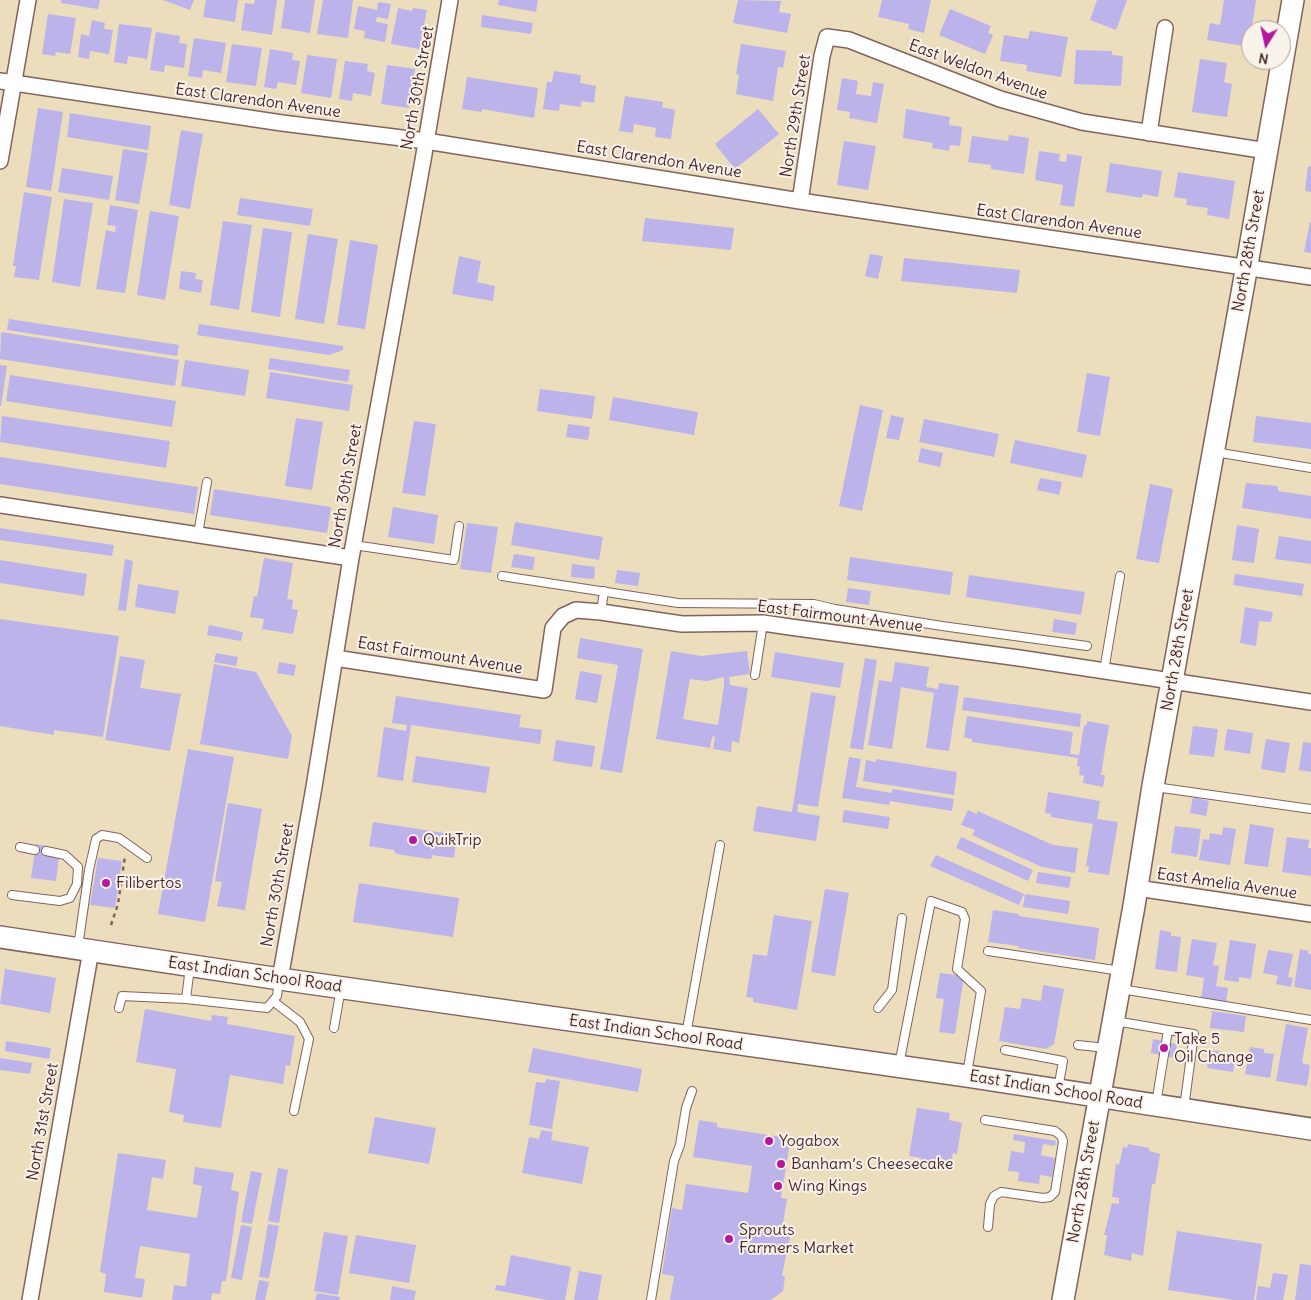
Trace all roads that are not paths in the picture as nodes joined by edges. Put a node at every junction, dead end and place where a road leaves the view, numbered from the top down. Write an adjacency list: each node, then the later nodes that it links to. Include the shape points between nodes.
1 (28, 0): 6 (street)
2 (450, 0): 8 (street, North 30th Street)
3 (1293, 0): 9 (main road, North 28th Street)
4 (1165, 28): 7 (street)
5 (827, 37): 7 (street, East Weldon Avenue, via 849,40 1025,108); 11 (street, North 29th Street)
6 (7, 82): 8 (street, East Clarendon Avenue); 10 (street)
7 (1148, 133): 9 (street, East Weldon Avenue)
8 (426, 141): 11 (street, East Clarendon Avenue); 20 (street, North 30th Street)
9 (1267, 151): 12 (main road, North 28th Street)
10 (0, 161)
11 (800, 201): 12 (street, East Clarendon Avenue)
12 (1247, 267): 13 (street, East Clarendon Avenue); 14 (main road, North 28th Street)
13 (1311, 277)
14 (1214, 452): 15 (lane); 30 (main road, North 28th Street)
15 (1311, 468)
16 (206, 482): 19 (lane)
17 (0, 504): 19 (street)
18 (459, 526): 20 (lane, via 454,560)
19 (198, 534): 20 (street)
20 (352, 551): 27 (street, North 30th Street)
21 (502, 576): 23 (lane)
22 (1120, 576): 28 (lane)
23 (604, 592): 24 (lane); 26 (lane, via 678,603 814,604)
24 (601, 612): 25 (street, East Fairmount Avenue, via 682,624); 27 (street, East Fairmount Avenue, via 576,610 563,616 553,628 544,690)
25 (763, 623): 28 (street, East Fairmount Avenue); 29 (lane)
26 (1087, 646)
27 (335, 658): 47 (street, North 30th Street)
28 (1104, 672): 30 (street, East Fairmount Avenue)
29 (755, 675)
30 (1172, 682): 31 (street, East Fairmount Avenue); 32 (main road, North 28th Street)
31 (1311, 702)
32 (1153, 786): 33 (lane); 39 (main road, North 28th Street)
33 (1311, 809)
34 (720, 845): 58 (lane)
35 (20, 847): 36 (lane)
36 (35, 850)
37 (46, 851): 40 (lane, via 65,855 78,867 77,884 70,898 52,901)
38 (147, 858): 44 (lane, via 118,838 102,835 96,839 89,870)
39 (1137, 888): 41 (street, East Amelia Avenue); 48 (main road, North 28th Street)
40 (12, 895)
41 (1311, 914)
42 (902, 918): 53 (lane, via 892,990)
43 (0, 937): 44 (main road, East Indian School Road)
44 (85, 949): 46 (main road, East Indian School Road); 73 (street, North 31st Street)
45 (988, 951): 48 (lane)
46 (190, 965): 47 (main road, East Indian School Road); 50 (lane)
47 (280, 979): 49 (main road, East Indian School Road); 51 (lane)
48 (1121, 980): 54 (main road, North 28th Street); 55 (lane)
49 (341, 988): 56 (lane); 58 (main road, East Indian School Road)
50 (186, 999): 51 (lane, via 268,1008); 52 (lane, via 122,996)
51 (274, 1001): 69 (lane, via 300,1022 309,1039)
52 (119, 1008)
53 (878, 1008)
54 (1113, 1020): 57 (lane); 60 (main road, North 28th Street)
55 (1311, 1020)
56 (334, 1028)
57 (1168, 1030): 67 (lane); 68 (lane, via 1194,1034)
58 (686, 1037): 62 (main road, East Indian School Road)
59 (1078, 1045): 60 (lane)
60 (1108, 1049): 66 (main road, North 28th Street)
61 (1005, 1050): 65 (lane, via 1063,1061)
62 (899, 1067): 63 (main road, East Indian School Road); 63 (lane, via 931,900 962,912 966,919 957,969 981,991)
63 (967, 1076): 65 (main road, East Indian School Road)
64 (692, 1091): 74 (lane, via 674,1161)
65 (1058, 1091): 66 (main road, East Indian School Road)
66 (1099, 1097): 67 (main road, East Indian School Road); 75 (main road, North 28th Street)
67 (1156, 1106): 68 (main road, East Indian School Road)
68 (1183, 1110): 71 (main road, East Indian School Road)
69 (294, 1111)
70 (985, 1120): 72 (lane, via 1055,1131 1063,1141 1055,1192 1043,1198 1001,1192 990,1204)
71 (1311, 1129)
72 (988, 1227)
73 (30, 1300)
74 (651, 1300)
75 (1063, 1300)

